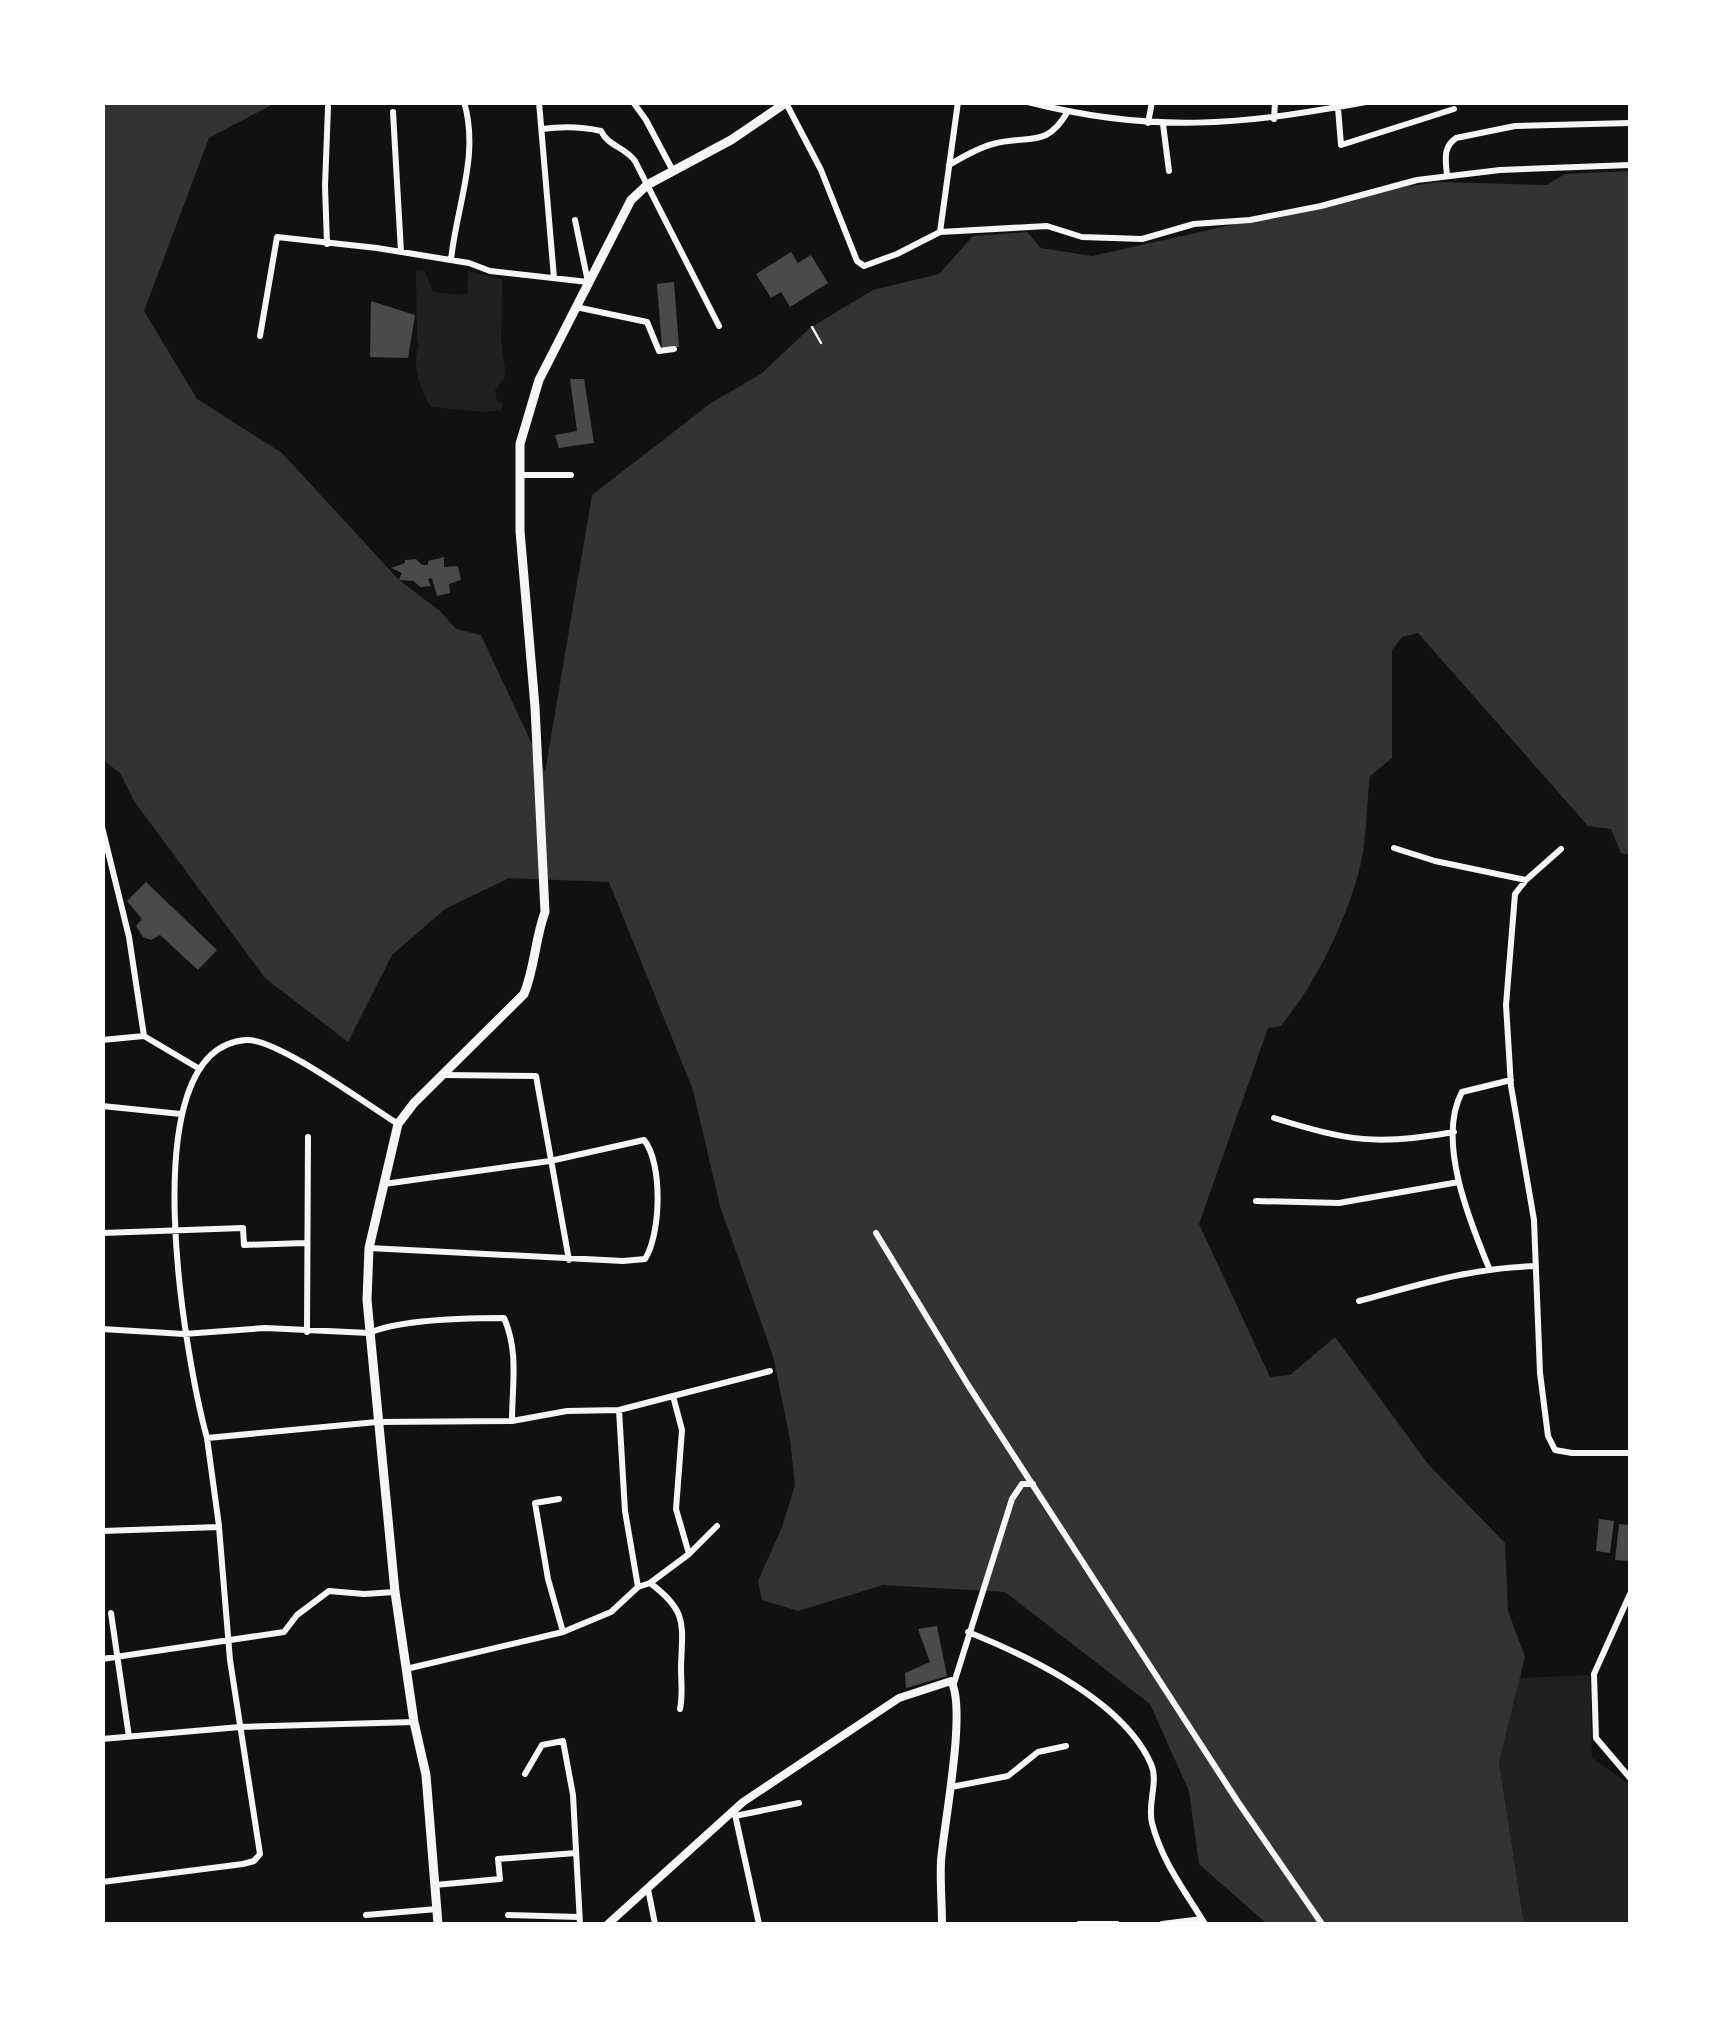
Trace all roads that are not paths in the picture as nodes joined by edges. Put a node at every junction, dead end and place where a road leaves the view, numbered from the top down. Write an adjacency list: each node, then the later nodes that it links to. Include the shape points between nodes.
1 (464, 102): 30 (street, via 471,132 468,178)
2 (540, 102): 19 (street)
3 (634, 102): 23 (street)
4 (958, 102): 20 (street)
5 (1028, 102): 13 (street)
6 (1152, 102): 16 (street)
7 (1274, 102): 15 (street)
8 (1366, 102): 11 (street)
9 (786, 103): 23 (main road); 27 (street, via 857,261 870,266)
10 (328, 108): 28 (street)
11 (1338, 108): 12 (street, via 1341,145); 15 (street)
12 (1454, 109)
13 (1068, 111): 16 (street); 20 (street, via 1048,136 994,143)
14 (393, 112): 29 (street)
15 (1274, 120): 18 (street)
16 (1148, 123): 18 (street)
17 (1630, 123): 24 (street, via 1515,126 1456,138 1446,151)
18 (1163, 124): 22 (street)
19 (542, 129): 25 (street, via 565,124 601,130 630,154); 31 (street)
20 (949, 165): 27 (street)
21 (1630, 165): 24 (street)
22 (1168, 171)
23 (672, 172): 25 (main road)
24 (1448, 176): 27 (street, via 1142,239 1082,237 1046,226)
25 (646, 185): 32 (main road, via 631,200); 34 (street)
26 (575, 220): 32 (street)
27 (940, 232)
28 (327, 244): 29 (street); 35 (street, via 277,237)
29 (402, 252): 30 (street)
30 (452, 260): 31 (street)
31 (554, 278): 32 (street)
32 (588, 282): 33 (main road)
33 (575, 307): 36 (street, via 647,322 659,351); 37 (main road, via 528,408)
34 (720, 326)
35 (260, 336)
36 (674, 349)
37 (520, 475): 38 (street); 46 (main road, via 545,912 524,994)
38 (571, 475)
39 (102, 827): 43 (street)
40 (1394, 848): 42 (street)
41 (1561, 849): 42 (street)
42 (1526, 880): 47 (street, via 1515,894 1507,968)
43 (144, 1036): 44 (street); 45 (street)
44 (102, 1040)
45 (198, 1068): 49 (street); 51 (street, via 214,1050 247,1040 276,1046)
46 (442, 1074): 51 (main road); 54 (street, via 536,1076)
47 (1510, 1080): 52 (street, via 1462,1092); 64 (street)
48 (102, 1106): 49 (street)
49 (181, 1114): 59 (street)
50 (1274, 1118): 52 (street, via 1376,1142)
51 (398, 1124): 56 (main road)
52 (1454, 1132): 55 (street)
53 (308, 1137): 61 (street)
54 (550, 1161): 56 (street); 63 (street); 63 (street, via 644,1140 654,1155 658,1201 645,1259)
55 (1458, 1182): 57 (street, via 1339,1203); 65 (street)
56 (384, 1184): 62 (main road)
57 (1256, 1201)
58 (102, 1232): 59 (street)
59 (177, 1232): 61 (street, via 243,1228 244,1246); 70 (street)
60 (876, 1233): 78 (street)
61 (305, 1243): 68 (street)
62 (369, 1248): 63 (street); 69 (main road)
63 (569, 1260)
64 (1536, 1266): 65 (street); 77 (street, via 1551,1446 1572,1454)
65 (1489, 1268): 66 (street)
66 (1359, 1301)
67 (102, 1329): 70 (street)
68 (307, 1332): 69 (street); 70 (street)
69 (369, 1333): 74 (street, via 504,1318 515,1371); 75 (main road)
70 (184, 1334): 76 (street)
71 (770, 1372): 72 (street)
72 (674, 1396): 73 (street); 83 (street, via 682,1430 676,1509)
73 (619, 1410): 74 (street); 85 (street)
74 (512, 1421): 75 (street)
75 (377, 1422): 76 (street); 86 (main road)
76 (207, 1438): 80 (street)
77 (1630, 1453)
78 (1032, 1484): 90 (street, via 1022,1484 1012,1498); 124 (street)
79 (559, 1498): 89 (street, via 535,1503)
80 (219, 1526): 82 (street); 91 (street)
81 (717, 1526): 83 (street)
82 (102, 1531)
83 (689, 1554): 84 (street)
84 (650, 1583): 85 (street); 96 (street, via 667,1596 684,1631)
85 (638, 1586): 89 (street, via 611,1612)
86 (395, 1592): 91 (street, via 329,1591 284,1632); 94 (main road)
87 (1630, 1594): 103 (street, via 1594,1674 1596,1738)
88 (111, 1612): 92 (street)
89 (564, 1632): 94 (street)
90 (968, 1632): 95 (street); 115 (street, via 1047,1669 1132,1735 1154,1768 1152,1822 1165,1857)
91 (230, 1641): 92 (street); 98 (street)
92 (117, 1656): 93 (street); 99 (street)
93 (102, 1659)
94 (405, 1669): 97 (main road)
95 (954, 1683): 104 (street); 106 (street, via 899,1698)
96 (680, 1709)
97 (414, 1722): 98 (street); 109 (main road, via 426,1775)
98 (240, 1728): 99 (street); 108 (street, via 258,1859)
99 (128, 1737): 100 (street)
100 (102, 1739)
101 (1066, 1746): 104 (street, via 1038,1752 1008,1776)
102 (524, 1774): 107 (street, via 542,1745 563,1742)
103 (1630, 1778)
104 (951, 1787): 120 (street, via 941,1861)
105 (800, 1802): 106 (street)
106 (735, 1813): 110 (street); 119 (street)
107 (576, 1853): 109 (street, via 498,1859 500,1880); 114 (street)
108 (102, 1882)
109 (435, 1885): 111 (main road)
110 (648, 1889): 117 (street); 118 (street)
111 (437, 1908): 112 (street); 116 (main road)
112 (366, 1915)
113 (508, 1915): 114 (street)
114 (580, 1920)
115 (1203, 1922): 123 (street)
116 (438, 1924)
117 (608, 1924)
118 (655, 1924)
119 (758, 1924)
120 (942, 1924)
121 (1079, 1924): 122 (street)
122 (1117, 1924)
123 (1162, 1924)
124 (1322, 1924)

